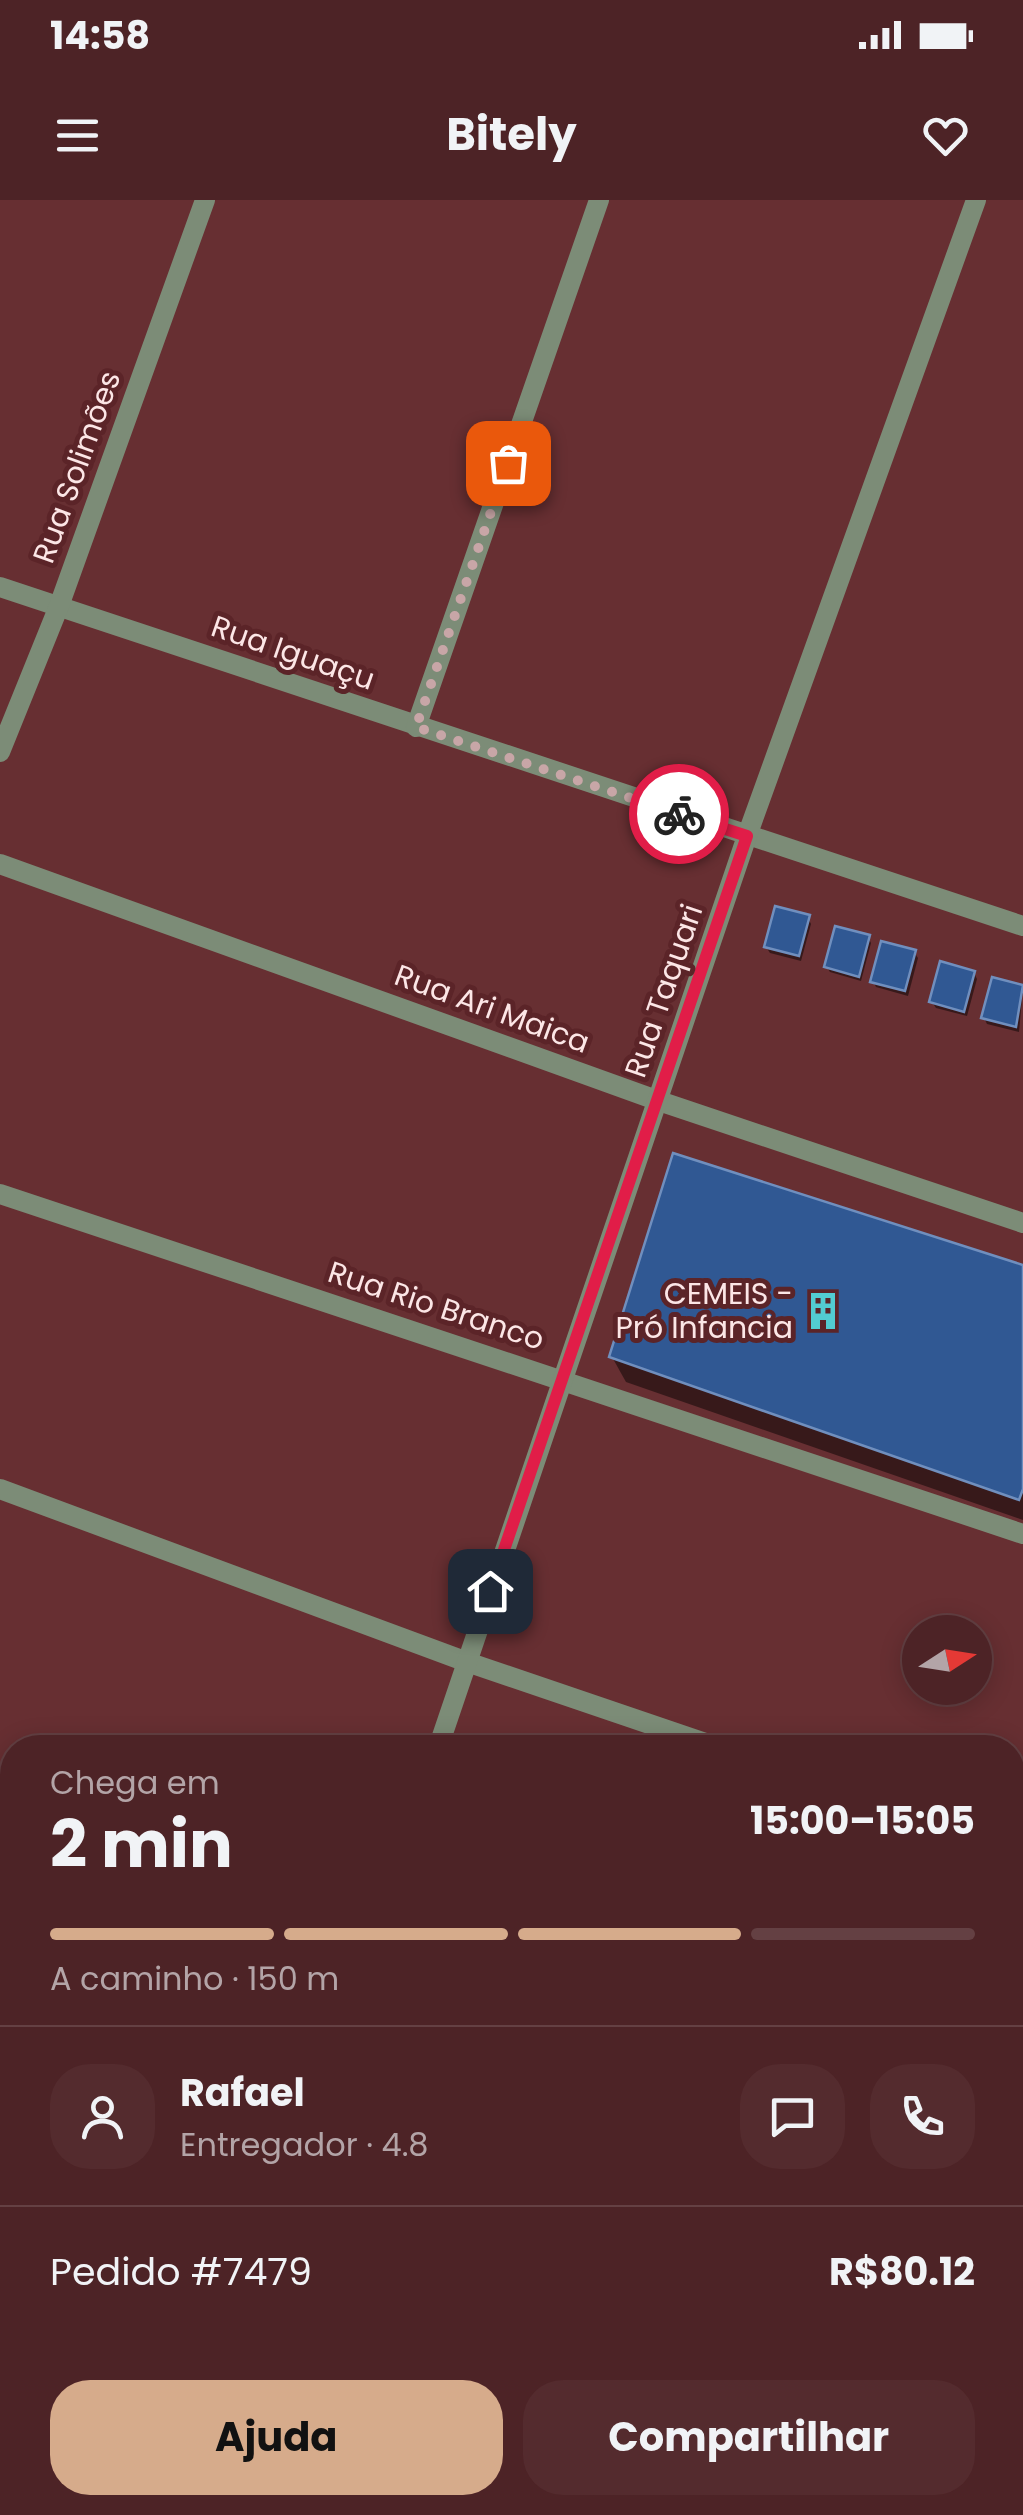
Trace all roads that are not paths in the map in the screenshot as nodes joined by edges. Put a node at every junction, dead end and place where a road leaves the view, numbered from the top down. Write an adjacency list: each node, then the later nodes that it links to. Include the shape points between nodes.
1 (205, 200): 5 (street, Rua Solimões)
2 (599, 200): 6 (street)
3 (976, 200): 8 (street, Rua Taquari)
4 (0, 587): 5 (street, Rua Iguaçu)
5 (59, 606): 6 (street, Rua Iguaçu); 7 (street, Rua Solimões)
6 (416, 727): 8 (street, Rua Iguaçu)
7 (0, 752)
8 (747, 836): 10 (street, Rua Iguaçu); 11 (street, Rua Taquari)
9 (0, 864): 11 (street, Rua Ari Maica)
10 (1023, 926)
11 (658, 1101): 13 (street, Rua Ari Maica); 14 (street, Rua Taquari)
12 (0, 1194): 14 (street, Rua Rio Branco)
13 (1023, 1223)
14 (561, 1378): 16 (street, Rua Rio Branco); 17 (street, Rua Taquari)
15 (0, 1488): 17 (street)
16 (1023, 1534)
17 (467, 1662): 18 (street, Rua Taquari); 19 (street)
18 (442, 1735)
19 (682, 1735)

